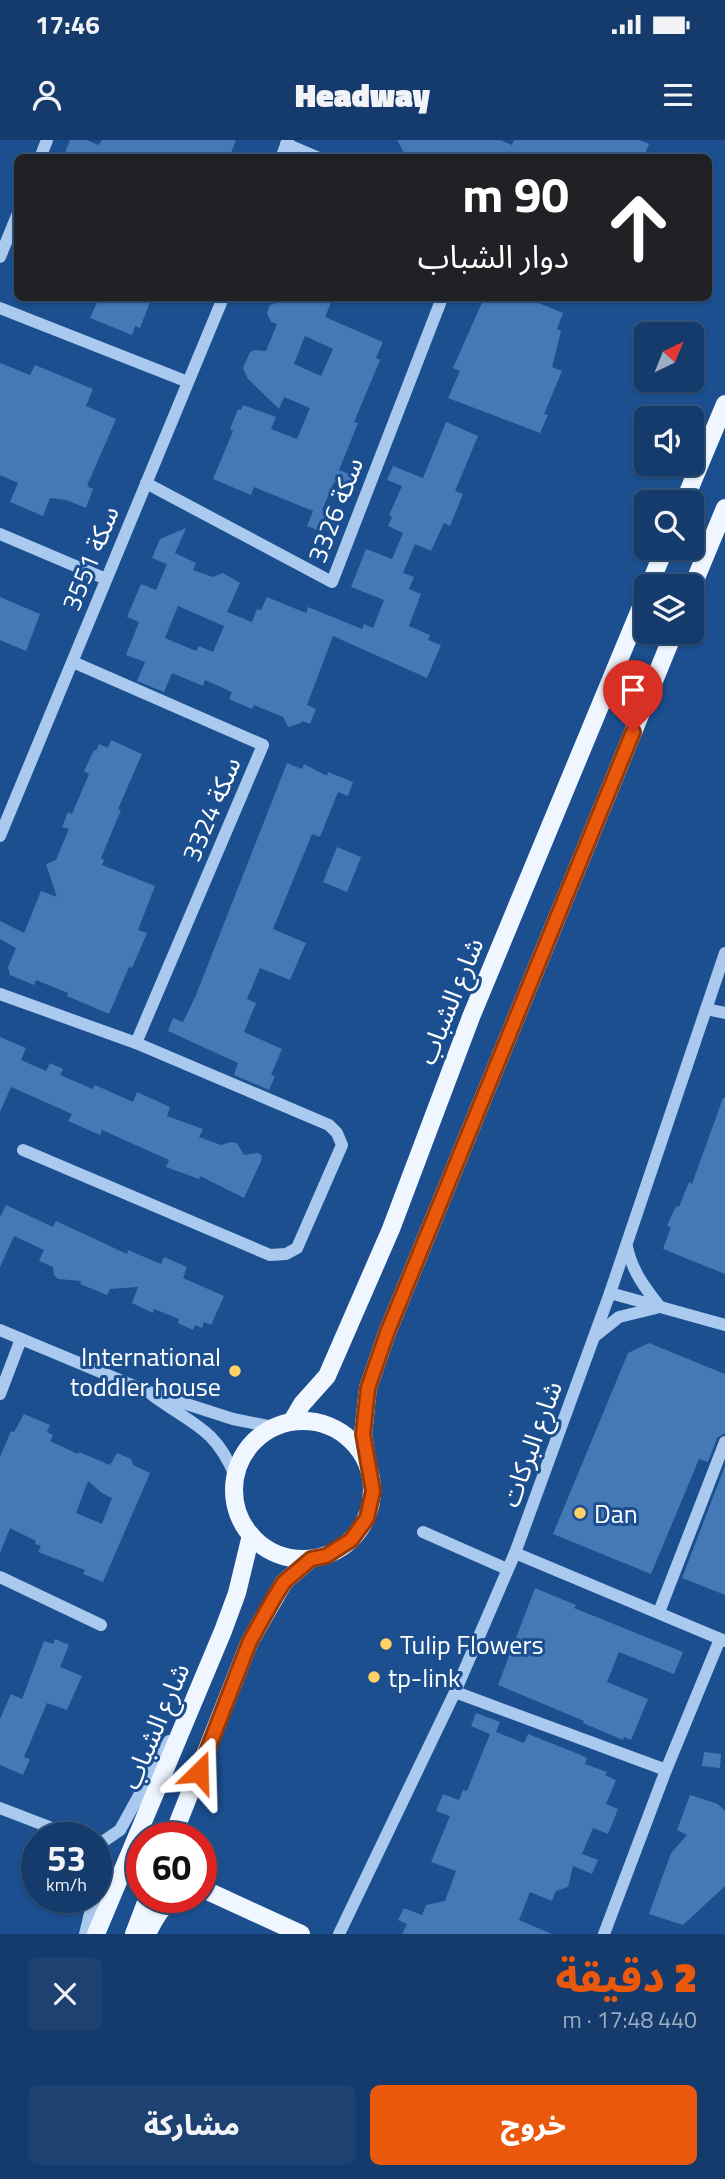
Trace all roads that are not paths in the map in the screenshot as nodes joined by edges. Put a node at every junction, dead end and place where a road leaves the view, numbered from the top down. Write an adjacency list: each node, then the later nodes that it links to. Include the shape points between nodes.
1 (287, 142): 2 (street)
2 (311, 154)
3 (14, 223): 4 (street)
4 (0, 257)
5 (222, 301): 8 (street, سكة 3551)
6 (441, 301): 10 (street, سكة 3326, via 332,582)
7 (0, 308): 8 (street)
8 (188, 382): 10 (street, سكة 3551)
9 (725, 404): 11 (main road)
10 (146, 483): 15 (street, سكة 3551)
11 (689, 490)
12 (725, 508): 14 (main road)
13 (0, 534): 15 (street)
14 (698, 574)
15 (106, 579): 18 (street, سكة 3551)
16 (634, 624): 35 (main road, شارع الشباب, via 471,1017 391,1228 327,1376)
17 (669, 644): 38 (main road, via 387,1333 368,1388 363,1434)
18 (73, 662): 19 (street, سكة 3551); 24 (street, سكة 3324, via 263,745)
19 (0, 835)
20 (725, 953): 22 (street, شارع البركات)
21 (0, 994): 24 (street)
22 (706, 1009): 23 (street); 26 (street, شارع البركات)
23 (725, 1013)
24 (136, 1043): 25 (street, via 329,1125 337,1133 342,1145 297,1248 270,1255)
25 (23, 1150)
26 (626, 1244): 27 (street, شارع البركات); 28 (street, via 640,1282)
27 (610, 1293): 28 (street); 31 (street, شارع البركات)
28 (660, 1307): 29 (street); 31 (street, via 619,1317)
29 (725, 1325)
30 (0, 1330): 32 (street)
31 (595, 1336): 42 (street, شارع البركات)
32 (21, 1339): 33 (street); 34 (street)
33 (146, 1391): 36 (street); 39 (street, via 202,1427 216,1441)
34 (0, 1394)
35 (292, 1421): 36 (main road); 38 (main road, via 330,1425 359,1449)
36 (273, 1427): 39 (main road, via 248,1447)
37 (725, 1442): 46 (street)
38 (368, 1466): 43 (main road, via 373,1491 360,1530 339,1549)
39 (235, 1476): 41 (main road, via 236,1507)
40 (423, 1532): 44 (street)
41 (251, 1535): 43 (main road, via 289,1558); 49 (main road, شارع الشباب, via 237,1593)
42 (515, 1553): 44 (street, شارع البركات); 46 (street)
43 (311, 1559): 51 (main road, via 284,1582 261,1619)
44 (508, 1569): 50 (street, شارع البركات)
45 (0, 1577): 47 (street)
46 (659, 1612): 48 (street)
47 (101, 1625)
48 (723, 1640): 52 (street)
49 (204, 1676): 57 (street, via 120,1830); 65 (main road, شارع الشباب)
50 (455, 1692): 52 (street); 69 (street, شارع البركات)
51 (225, 1707): 55 (main road); 56 (main road)
52 (666, 1770): 70 (street)
53 (0, 1808): 54 (street)
54 (34, 1822)
55 (179, 1822)
56 (191, 1822)
57 (112, 1836)
58 (217, 1895): 60 (main road)
59 (217, 1900): 60 (main road)
60 (237, 1903): 68 (main road)
61 (90, 1913): 64 (street)
62 (142, 1913): 66 (main road)
63 (160, 1913): 67 (main road)
64 (85, 1934)
65 (96, 1934)
66 (134, 1934)
67 (147, 1934)
68 (301, 1934)
69 (339, 1934)
70 (604, 1934)

